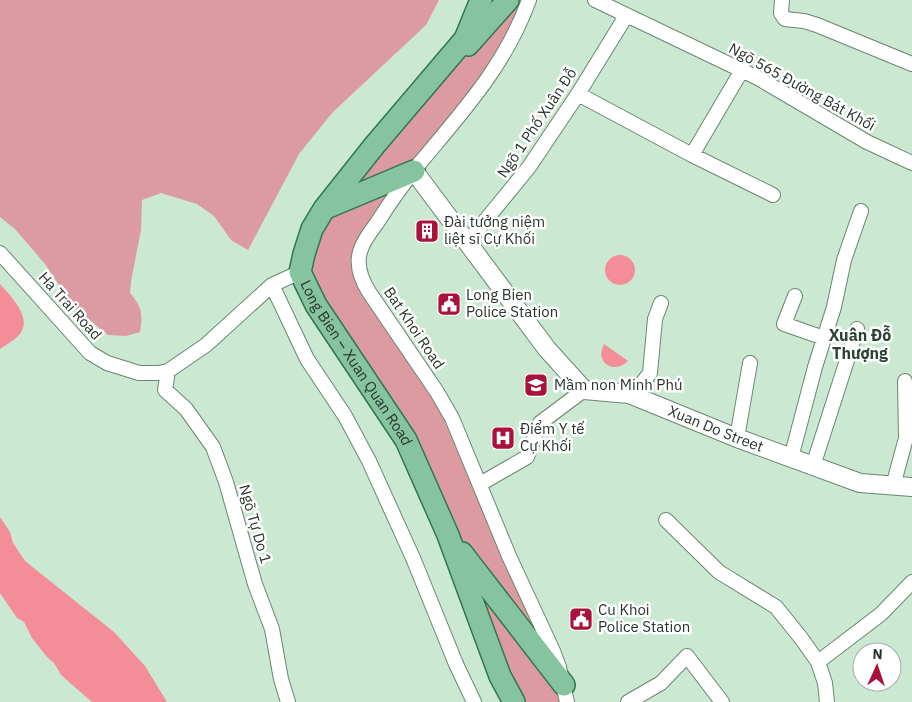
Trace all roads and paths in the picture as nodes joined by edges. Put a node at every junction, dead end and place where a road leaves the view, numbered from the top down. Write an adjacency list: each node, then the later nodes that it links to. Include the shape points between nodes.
1 (481, 0): 9 (main road, Long Bien – Xuan Quan Road, via 465,39)
2 (508, 0): 9 (main road, via 478,35)
3 (529, 0): 13 (street, Bat Khoi Road, via 498,65)
4 (595, 0): 6 (street, Ngõ 565 Đường Bát Khối)
5 (782, 0): 7 (street, via 781,13 785,19 816,25)
6 (626, 16): 8 (street, Ngõ 565 Đường Bát Khối); 10 (street, Ngõ 1 Phố Xuân Đỗ)
7 (912, 64)
8 (742, 70): 11 (street); 12 (street, Ngõ 565 Đường Bát Khối, via 867,142)
9 (434, 75): 15 (main road, Long Bien – Xuan Quan Road)
10 (578, 94): 11 (street); 17 (street, Ngõ 1 Phố Xuân Đỗ, via 530,167)
11 (692, 155): 14 (street)
12 (912, 163)
13 (414, 171): 15 (main road); 17 (street); 34 (street, Bat Khoi Road, via 364,242 359,256 360,274 452,418)
14 (773, 195)
15 (324, 209): 19 (main road, Long Bien – Xuan Quan Road, via 312,229)
16 (861, 212): 24 (street, via 844,260)
17 (468, 243): 28 (street, via 547,349)
18 (0, 253): 26 (street, Ha Trai Road, via 90,354 139,373)
19 (300, 272): 20 (street, Ha Trai Road); 38 (main road, Long Bien – Xuan Quan Road, via 316,305 406,440)
20 (272, 285): 26 (street, Ha Trai Road, via 206,346); 43 (street, via 308,359 369,461)
21 (795, 296): 24 (street, via 784,324)
22 (661, 303): 29 (street, via 652,337 650,373)
23 (857, 329): 33 (street)
24 (824, 338): 32 (street)
25 (750, 363): 30 (street)
26 (168, 371): 42 (street, Ngõ Tự Do 1, via 164,390 186,409 213,447 226,482 255,584 272,629)
27 (904, 381): 31 (street)
28 (584, 390): 29 (street, Xuan Do Street); 34 (street, via 540,423 527,457)
29 (629, 394): 30 (street, Xuan Do Street)
30 (737, 438): 32 (street, Xuan Do Street)
31 (909, 439): 35 (street)
32 (791, 458): 33 (street, Xuan Do Street)
33 (813, 466): 35 (street, Xuan Do Street, via 860,483)
34 (480, 484): 41 (street, Bat Khoi Road, via 553,651)
35 (893, 486): 36 (street, Xuan Do Street)
36 (912, 487)
37 (666, 520): 40 (street, via 719,572 776,607)
38 (448, 535): 41 (main road); 44 (main road, Long Bien – Xuan Quan Road, via 500,676)
39 (912, 582): 40 (street, via 881,614)
40 (818, 662): 47 (street)
41 (566, 694)
42 (288, 702)
43 (474, 702)
44 (514, 702)
45 (628, 702): 46 (street, via 661,683 687,656)
46 (722, 702)
47 (827, 702)

